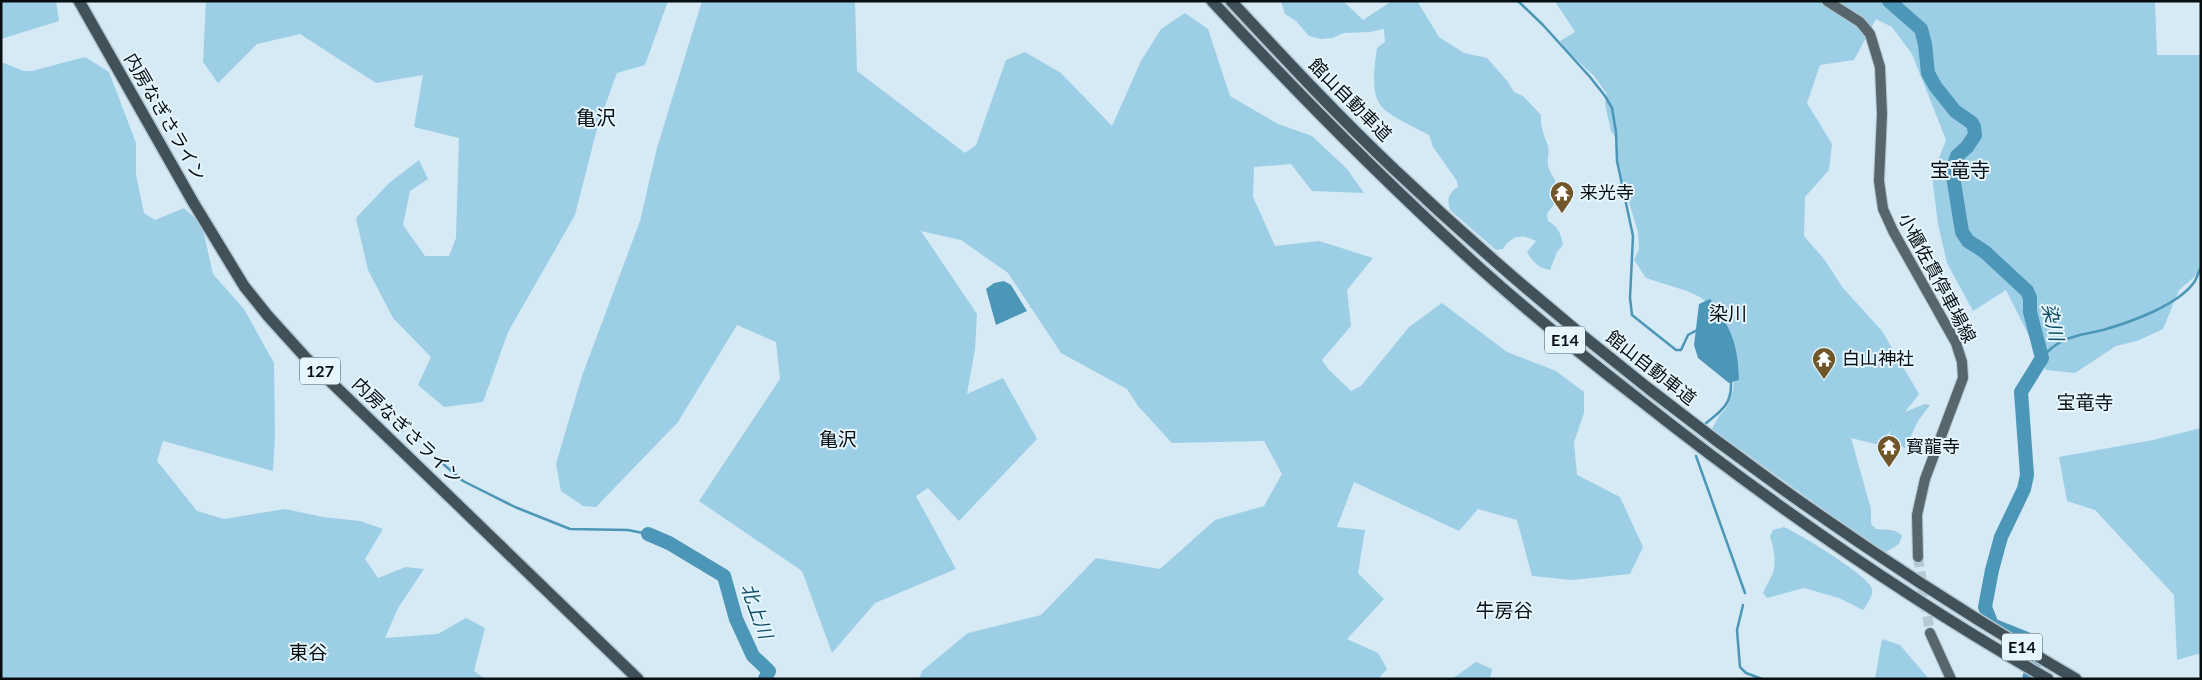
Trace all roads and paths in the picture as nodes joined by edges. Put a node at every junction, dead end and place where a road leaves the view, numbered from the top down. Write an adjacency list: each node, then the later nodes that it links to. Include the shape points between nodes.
1 (79, 1): 7 (highway, 内房なぎさライン / 127, via 244,286 268,316 306,358)
2 (1212, 1): 9 (highway, 館山自動車道 / E14, via 1383,178 1483,271 1583,355 1757,491 1818,534 1960,627)
3 (1231, 1): 10 (highway, 館山自動車道 / E14, via 1395,169 1592,344 1705,433 1828,522 1968,615)
4 (1827, 1): 5 (main road, 小櫃佐貫停車場線, via 1860,22 1870,34 1880,67 1879,181 1883,209 1956,343 1962,362 1963,378 1925,479 1917,515)
5 (1918, 557)
6 (1930, 633): 8 (main road)
7 (638, 679)
8 (1951, 679)
9 (2048, 679)
10 (2076, 679)

